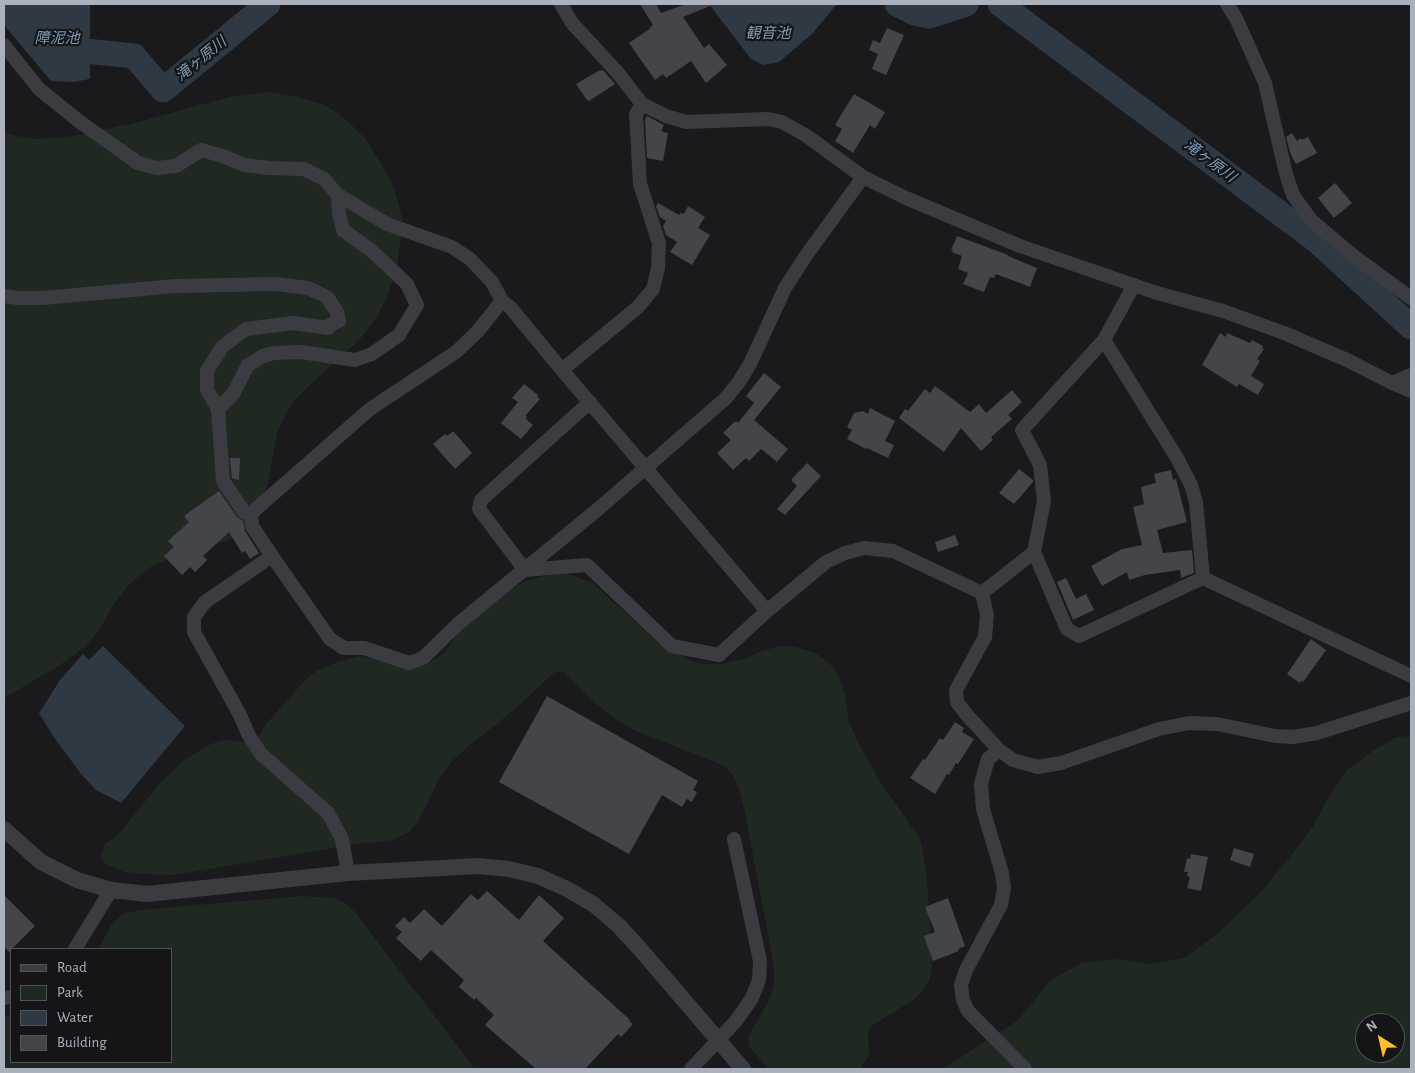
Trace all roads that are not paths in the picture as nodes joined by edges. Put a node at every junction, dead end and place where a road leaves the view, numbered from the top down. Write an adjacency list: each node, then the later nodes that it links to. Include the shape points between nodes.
1 (561, 4): 4 (street, via 572,23)
2 (1227, 4): 9 (street, via 1265,83 1294,195 1311,220)
3 (4, 45): 6 (street, via 39,89 138,163 157,168 176,166 201,150 244,165 304,169 324,179)
4 (642, 104): 5 (street, via 686,122 768,119 782,122 807,136); 12 (street, via 636,114 640,184 659,243 653,289 638,307)
5 (862, 177): 7 (street, via 1020,246); 18 (street, via 786,288 739,382 725,399)
6 (338, 196): 10 (street, via 387,224 452,247 470,259 492,282); 17 (street, via 343,230 408,284 417,305 399,335 372,354 355,360 301,352 263,356 248,365 233,394)
7 (1134, 285): 11 (street); 14 (street, via 1284,333)
8 (4, 296): 17 (street, via 43,298 176,286 275,284 308,288 327,297 339,321 328,328 294,323 246,329 222,347 207,371 207,390)
9 (1411, 298)
10 (502, 301): 12 (street); 19 (street, via 456,352 370,409)
11 (1104, 340): 20 (street, via 1022,430 1040,465 1044,501); 23 (street, via 1191,485 1196,502)
12 (562, 370): 16 (street)
13 (1411, 375): 14 (street)
14 (1392, 382): 15 (street)
15 (1411, 391)
16 (590, 402): 18 (street); 22 (street, via 481,500 479,509)
17 (218, 409): 19 (street, via 223,481 244,512)
18 (646, 467): 22 (street); 25 (street)
19 (251, 515): 21 (street, via 252,526)
20 (1034, 552): 23 (street, via 1067,629 1079,636); 24 (street)
21 (272, 556): 22 (street, via 330,639 344,648 364,648 409,662 423,658 459,622); 31 (street, via 205,602 194,617 194,632 261,754 328,813 342,839)
22 (525, 570): 25 (street, via 587,566 672,646 719,655)
23 (1203, 578): 26 (street)
24 (982, 593): 25 (street, via 893,551 864,548 826,562); 28 (street, via 987,615 985,637 956,690 957,702)
25 (767, 611)
26 (1411, 676)
27 (1411, 703): 28 (street, via 1317,733 1293,737 1217,724 1159,729 1061,763 1038,767 1013,760)
28 (999, 750): 37 (street, via 988,759 980,784 983,809 1004,888 1001,905 961,985 968,1010)
29 (4, 830): 32 (street, via 41,862 77,880)
30 (734, 839): 34 (street, via 760,961 759,980 752,998 736,1021)
31 (348, 873): 32 (street, via 147,894); 34 (street, via 478,866 538,876 567,889 593,904 619,926)
32 (111, 890): 33 (street)
33 (76, 948)
34 (717, 1040): 35 (street); 36 (street)
35 (690, 1069)
36 (743, 1069)
37 (1026, 1069)

